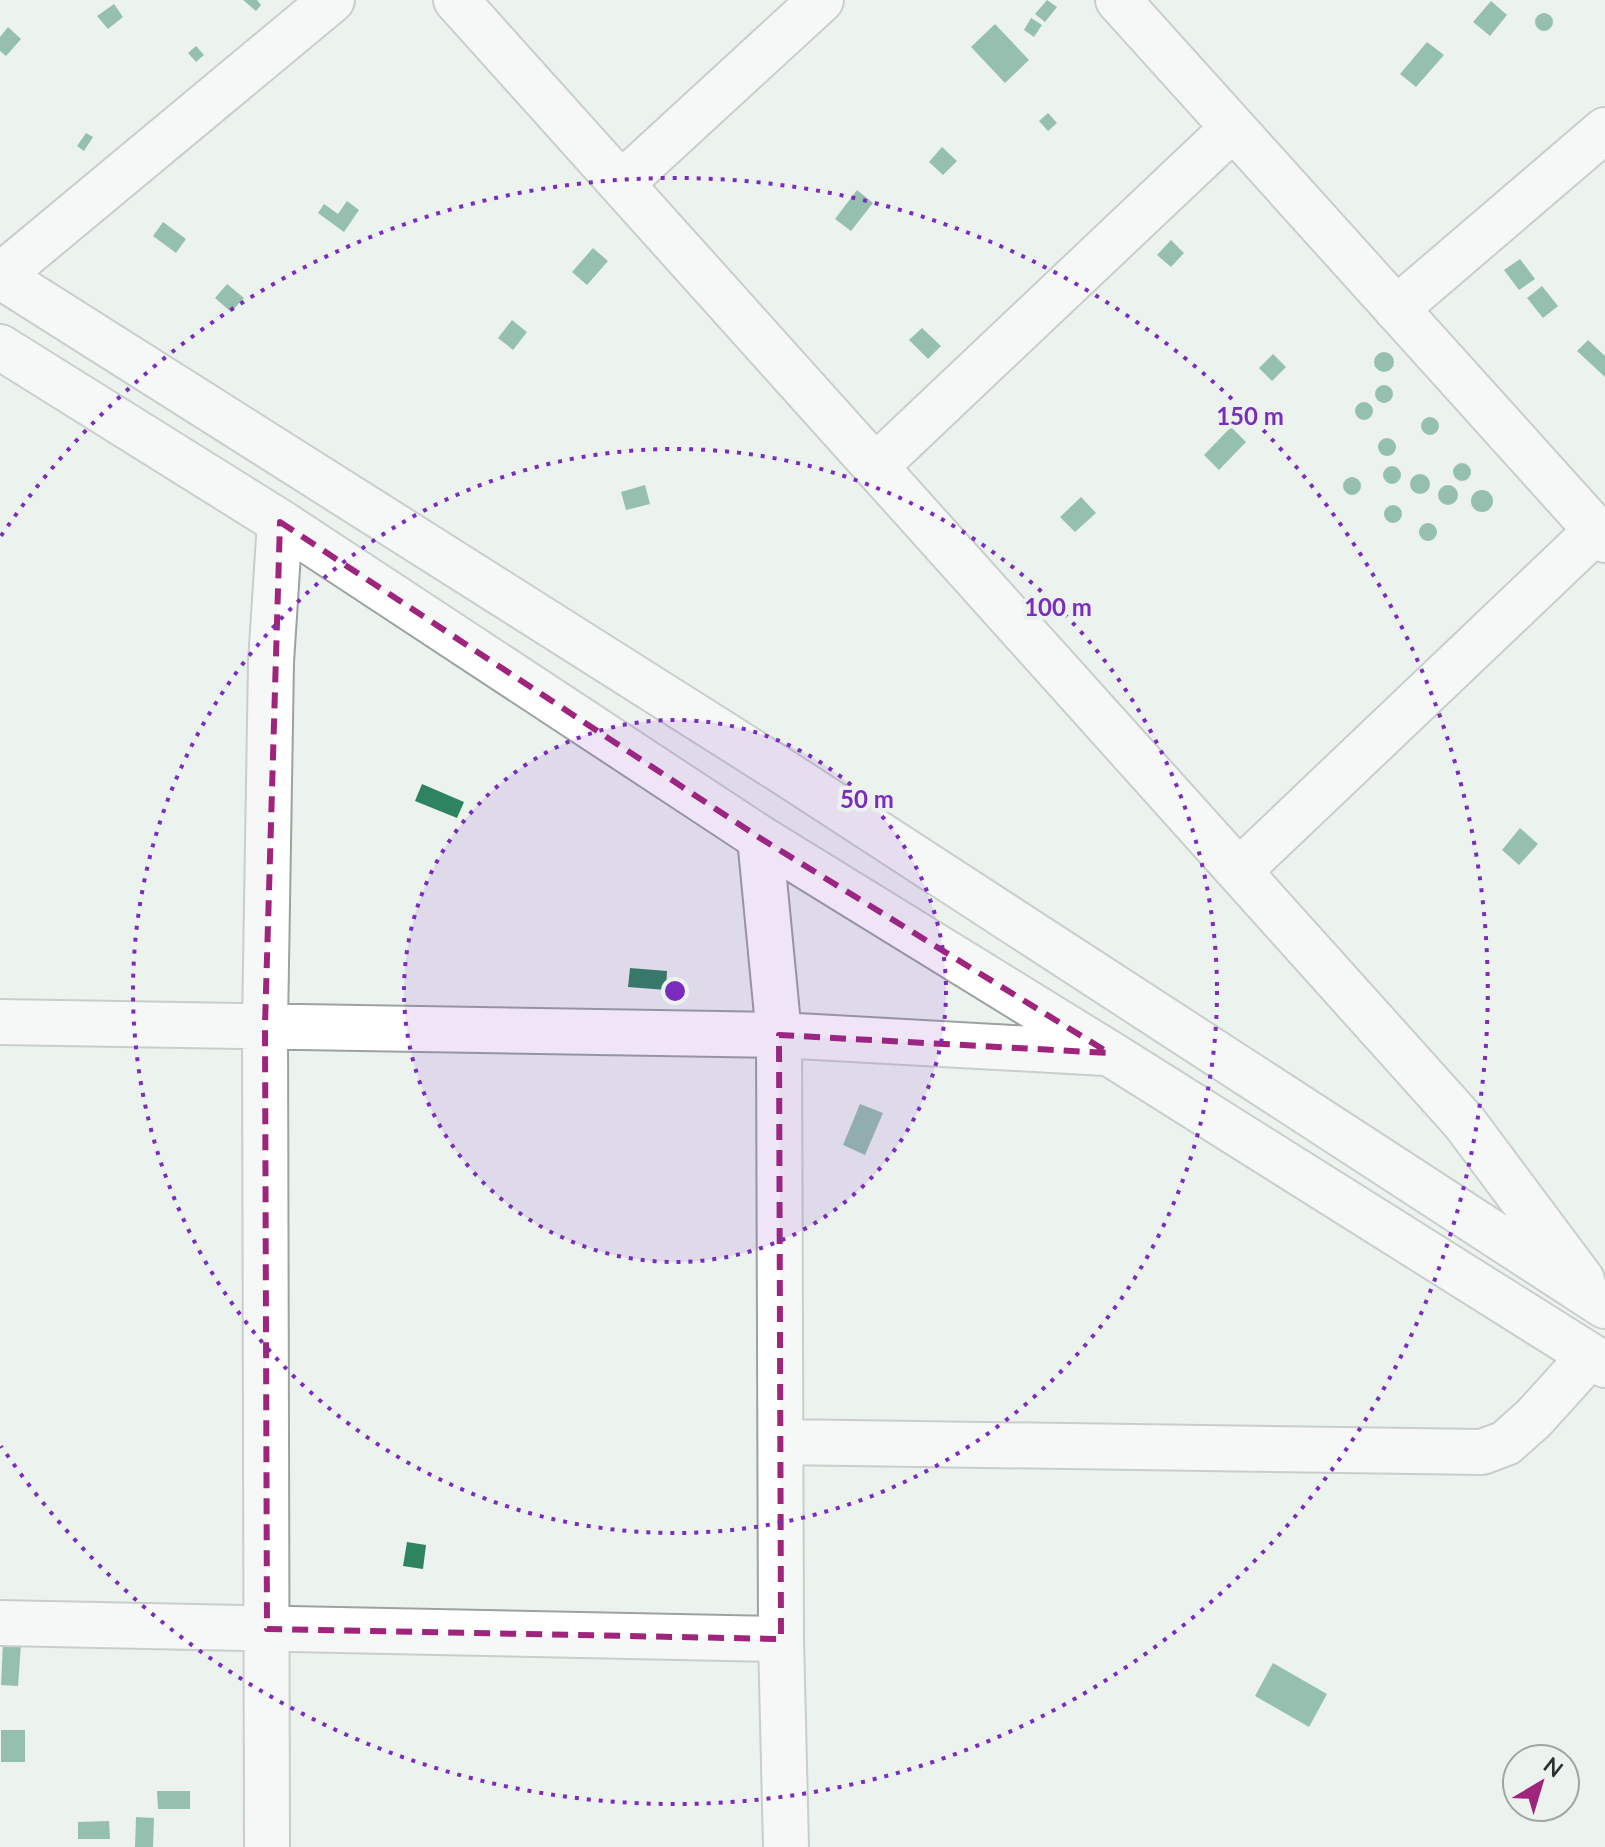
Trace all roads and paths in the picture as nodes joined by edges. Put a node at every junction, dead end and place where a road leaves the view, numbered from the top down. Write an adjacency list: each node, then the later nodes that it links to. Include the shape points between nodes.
1 (332, 0): 8 (street)
2 (456, 0): 7 (street)
3 (821, 0): 7 (street)
4 (1118, 0): 5 (street)
5 (1233, 128): 9 (street); 11 (street)
6 (1605, 130): 9 (street)
7 (622, 183): 11 (street)
8 (0, 276): 20 (street, via 782,771)
9 (1396, 309): 13 (street)
10 (0, 347): 12 (street)
11 (876, 466): 15 (street)
12 (280, 522): 14 (street); 17 (street, via 271,662)
13 (1601, 535): 15 (street)
14 (760, 838): 18 (street); 19 (street)
15 (1240, 870): 20 (street, via 1464,1122)
16 (0, 1022): 17 (street)
17 (265, 1025): 18 (street); 24 (street)
18 (779, 1035): 19 (street); 22 (street)
19 (1109, 1053): 21 (street)
20 (1601, 1304)
21 (1597, 1361): 22 (street, via 1506,1443 1482,1452)
22 (781, 1442): 25 (street)
23 (0, 1623): 24 (street)
24 (267, 1629): 25 (street); 26 (street)
25 (781, 1639): 27 (street)
26 (267, 1847)
27 (786, 1847)

